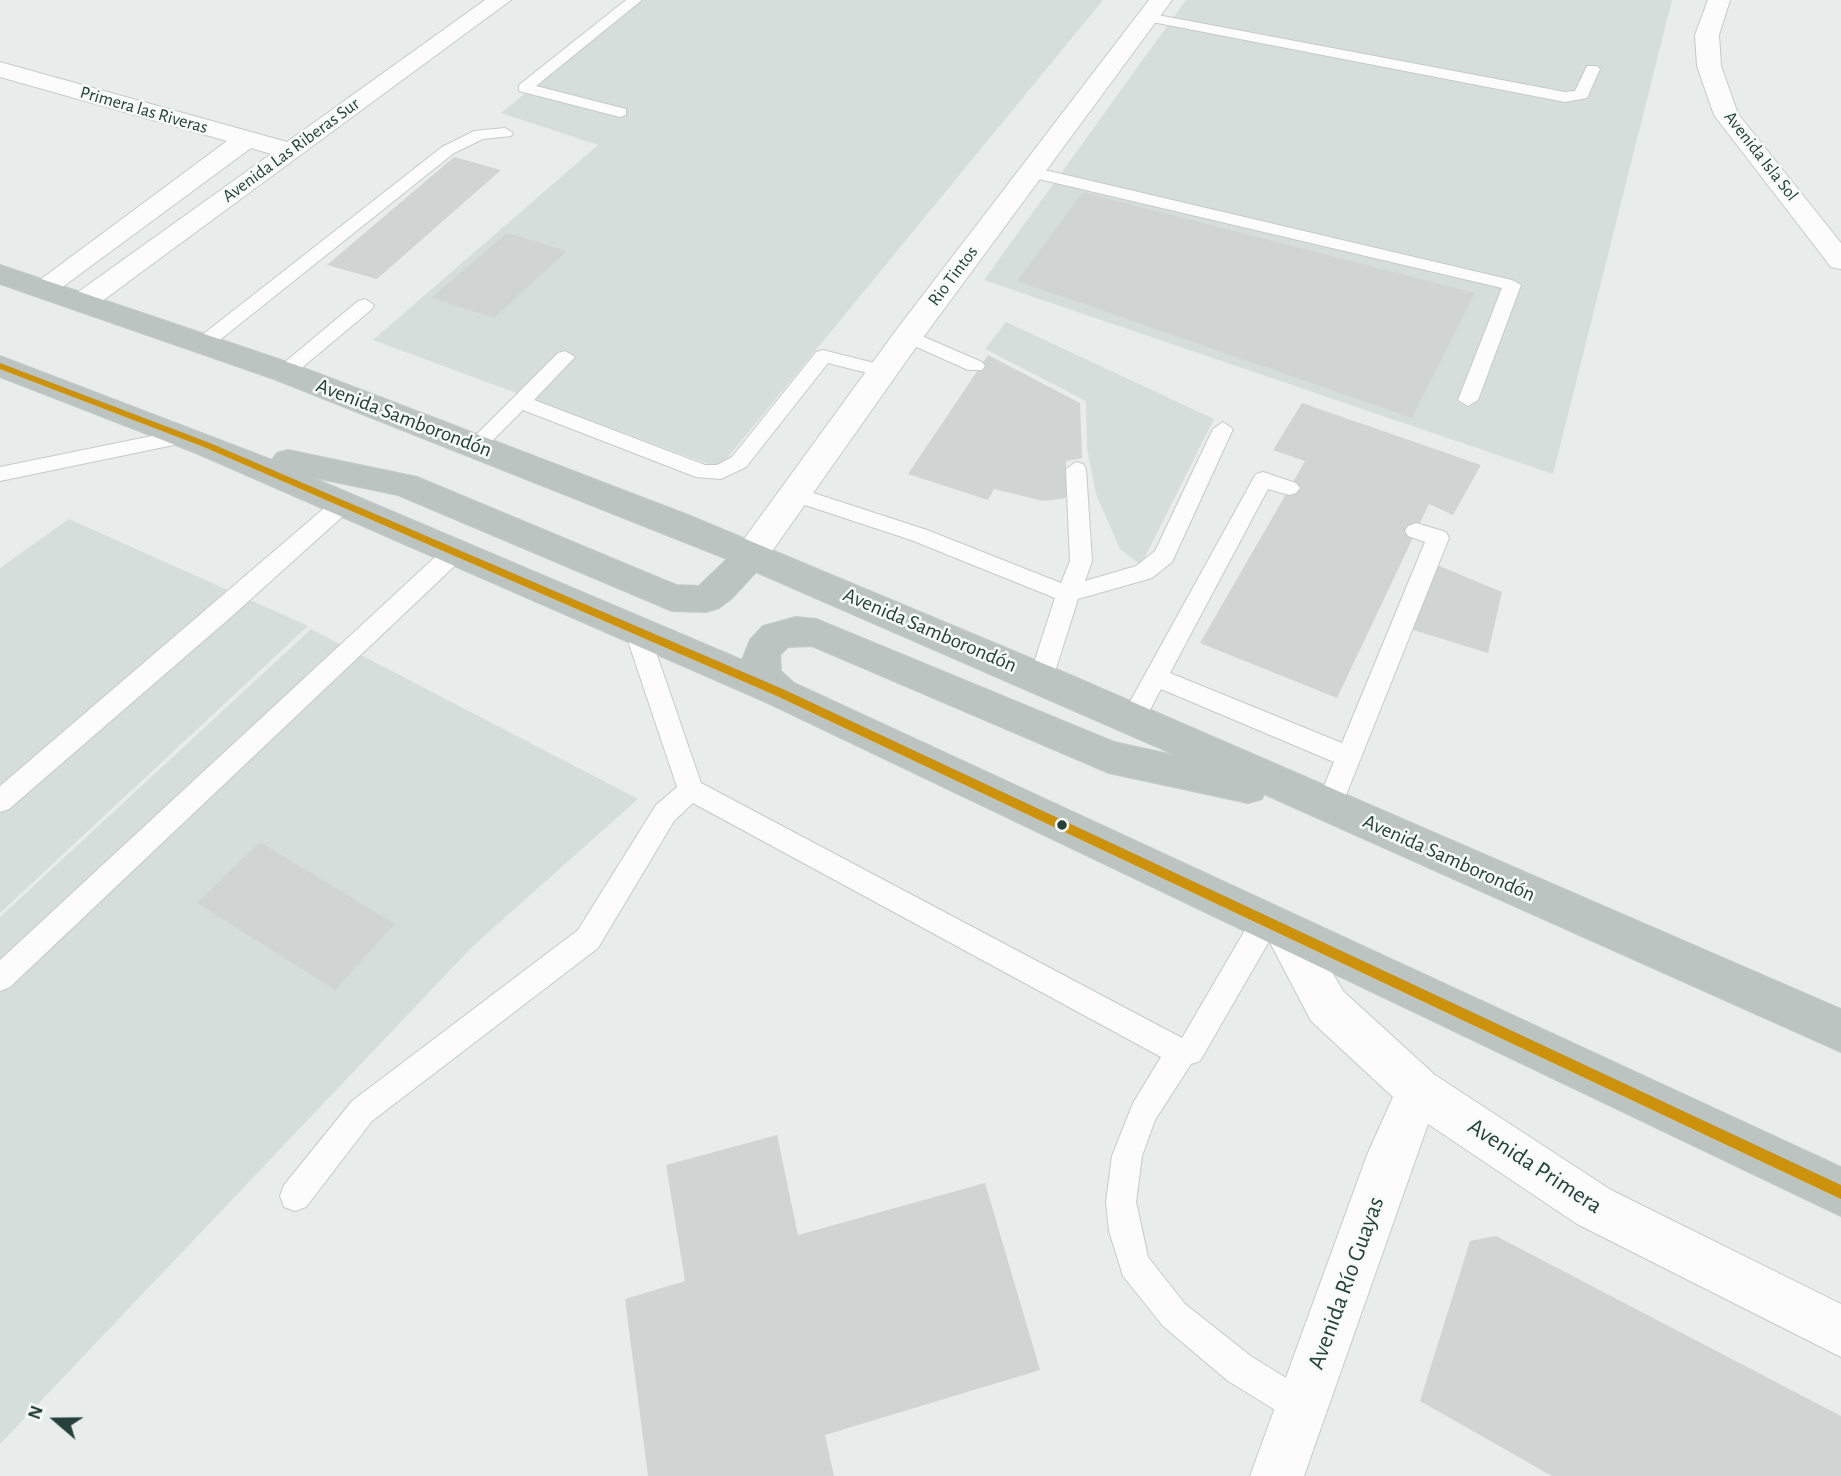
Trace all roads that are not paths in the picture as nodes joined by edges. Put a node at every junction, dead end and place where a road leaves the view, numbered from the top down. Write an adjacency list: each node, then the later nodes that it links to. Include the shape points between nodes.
1 (500, 0): 10 (street, Avenida Las Riberas Sur)
2 (635, 0): 7 (lane, via 524,88)
3 (1719, 0): 12 (street, Avenida Isla Sol, via 1707,35 1709,66 1726,114)
4 (1154, 9): 6 (lane, via 1565,97 1581,94); 11 (street, Rio Tintos)
5 (0, 69): 9 (street, Primera las Riveras)
6 (1592, 69)
7 (620, 112)
8 (505, 133): 18 (lane, via 480,134 448,150)
9 (247, 139): 10 (street, Primera las Riveras); 14 (street, Avenida Las Riberas Sur)
10 (289, 151): 15 (street, Avenida Las Riberas Sur)
11 (1032, 172): 17 (street, Rio Tintos); 24 (lane, via 1512,285)
12 (1841, 261)
13 (0, 274): 14 (highway, Avenida Samborondón)
14 (43, 288): 15 (highway, Avenida Samborondón)
15 (84, 301): 18 (highway, Avenida Samborondón)
16 (365, 305): 22 (lane)
17 (908, 336): 21 (lane); 23 (street, Rio Tintos)
18 (204, 343): 22 (highway, Avenida Samborondón)
19 (565, 357): 25 (lane)
20 (0, 366): 27 (highway)
21 (975, 366)
22 (285, 372): 28 (highway, Avenida Samborondón)
23 (883, 372): 25 (lane, via 822,356 739,463 721,472 703,472); 32 (street, Rio Tintos)
24 (1468, 400)
25 (521, 402): 28 (lane)
26 (1223, 429): 37 (lane, via 1164,556 1144,572)
27 (197, 440): 30 (lane); 33 (highway); 36 (highway, via 405,485 672,598 706,599)
28 (476, 445): 36 (highway, Avenida Samborondón)
29 (1076, 469): 37 (lane, via 1081,561)
30 (0, 474)
31 (1289, 488): 39 (lane, via 1263,479)
32 (794, 494): 36 (street, Rio Tintos); 37 (lane, via 919,535)
33 (344, 503): 35 (highway); 45 (lane)
34 (1416, 531): 43 (lane, via 1438,538)
35 (455, 552): 38 (highway); 48 (lane)
36 (751, 555): 40 (highway, Avenida Samborondón)
37 (1067, 594): 40 (lane)
38 (637, 632): 41 (highway); 44 (lane)
39 (1156, 677): 42 (lane); 43 (lane)
40 (1041, 678): 42 (highway, Avenida Samborondón)
41 (781, 693): 46 (highway, via 765,679 760,665 763,650 776,636 816,633 1109,757); 47 (highway)
42 (1133, 718): 46 (highway, Avenida Samborondón)
43 (1349, 757): 46 (lane)
44 (691, 790): 50 (lane); 53 (lane, via 665,813 588,939 362,1111)
45 (0, 801)
46 (1329, 805): 49 (highway, Avenida Samborondón)
47 (1275, 927): 50 (lane, via 1190,1051); 51 (street, Avenida Primera, via 1327,1006); 52 (highway)
48 (0, 978)
49 (1841, 1031)
50 (1182, 1053): 55 (lane, via 1143,1113 1127,1156 1121,1202 1134,1265 1174,1315 1240,1369)
51 (1419, 1091): 54 (street, Avenida Primera, via 1594,1207); 55 (street, Avenida Río Guayas, via 1391,1155)
52 (1841, 1192)
53 (295, 1196)
54 (1841, 1331)
55 (1302, 1407): 56 (street, Avenida Río Guayas)
56 (1278, 1476)

